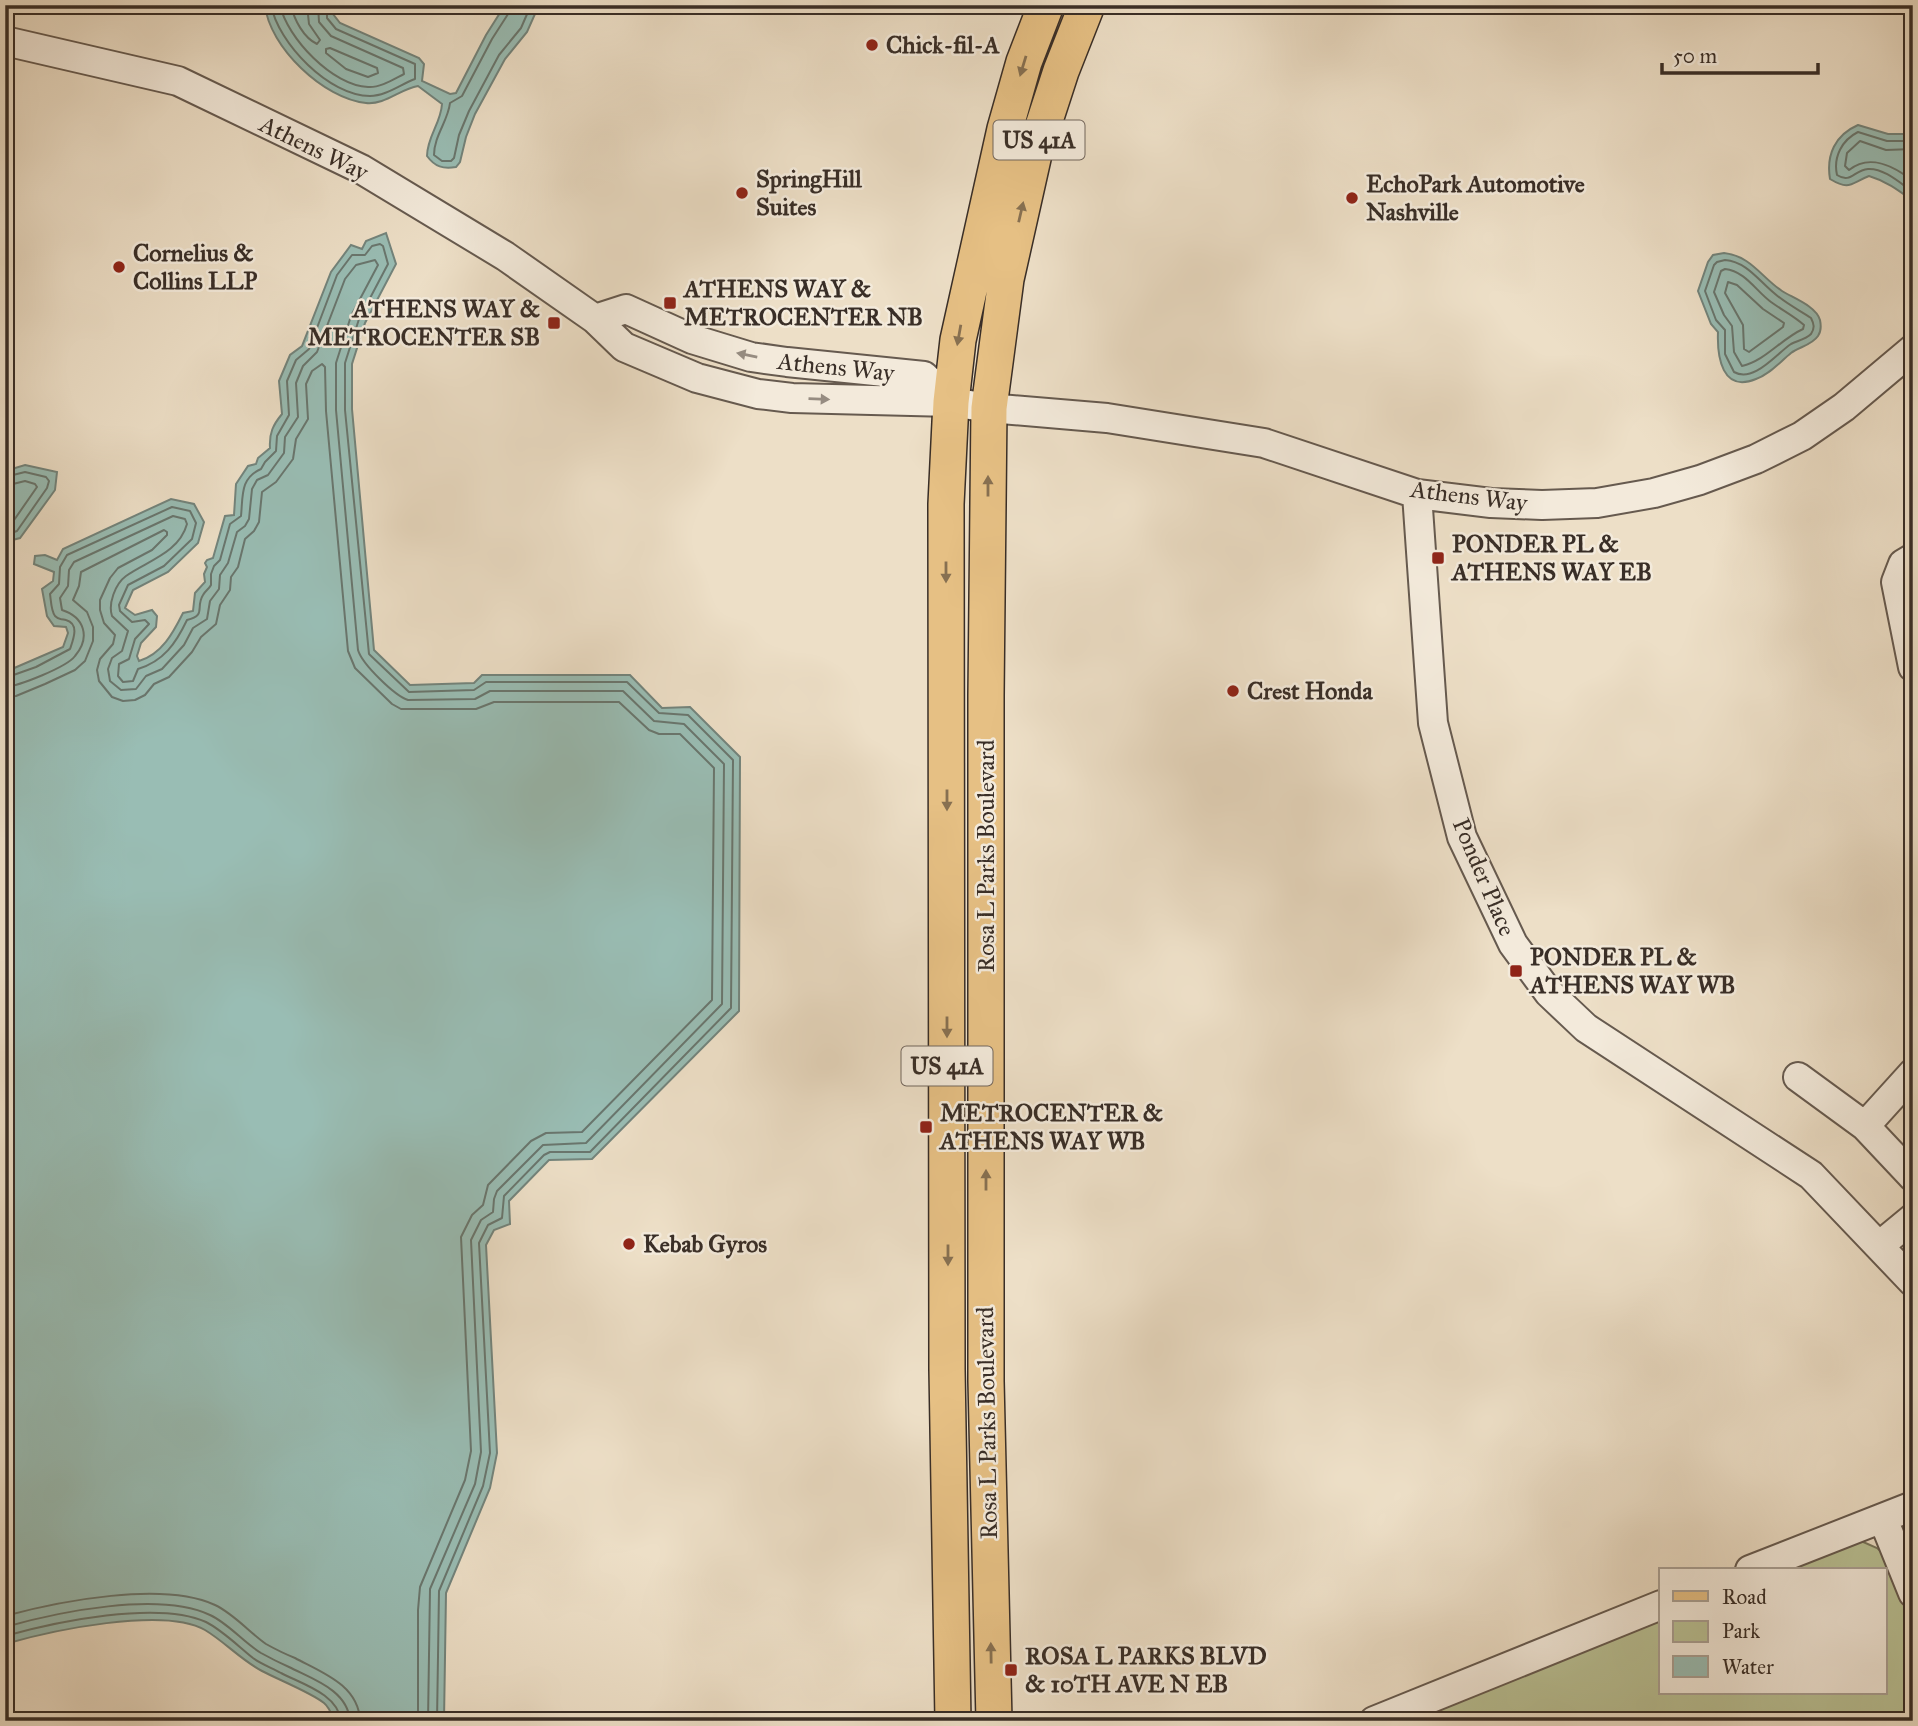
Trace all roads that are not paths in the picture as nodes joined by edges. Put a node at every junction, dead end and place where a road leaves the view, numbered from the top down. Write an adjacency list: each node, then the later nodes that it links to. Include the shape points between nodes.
1 (1046, 5): 5 (main road, Rosa L Parks Boulevard / US 41A, one-way to 5, via 1005,129 958,340)
2 (1087, 5): 6 (main road, Rosa L Parks Boulevard / US 41A, one-way to 2, via 1006,279 1034,154)
3 (5, 41): 5 (street, Athens Way, via 178,81 361,169 505,256 595,319 624,347 697,378 792,398)
4 (1913, 349): 7 (street, Athens Way, via 1802,436 1745,463 1654,493 1597,503 1542,505)
5 (951, 402): 6 (street, Athens Way); 22 (main road, Rosa L Parks Boulevard / US 41A, one-way to 22, via 946,504 947,1369)
6 (989, 408): 7 (street, Athens Way, via 1107,418 1264,443); 23 (main road, Rosa L Parks Boulevard / US 41A, one-way to 6, via 986,1381)
7 (1417, 494): 15 (street, Ponder Place, via 1433,723 1462,837 1513,944 1549,993 1586,1028 1811,1175)
8 (1913, 558): 9 (street, via 1903,564 1896,582)
9 (1913, 667)
10 (1913, 1073): 12 (street)
11 (1798, 1077): 12 (street)
12 (1865, 1126): 13 (street)
13 (1913, 1177)
14 (1913, 1219): 15 (street)
15 (1879, 1246): 16 (street, Ponder Place)
16 (1913, 1282)
17 (1913, 1506): 18 (street)
18 (1883, 1519): 19 (street); 20 (street)
19 (1755, 1568)
20 (1913, 1593)
21 (1659, 1606): 24 (street)
22 (953, 1721)
23 (994, 1721)
24 (1374, 1721)

